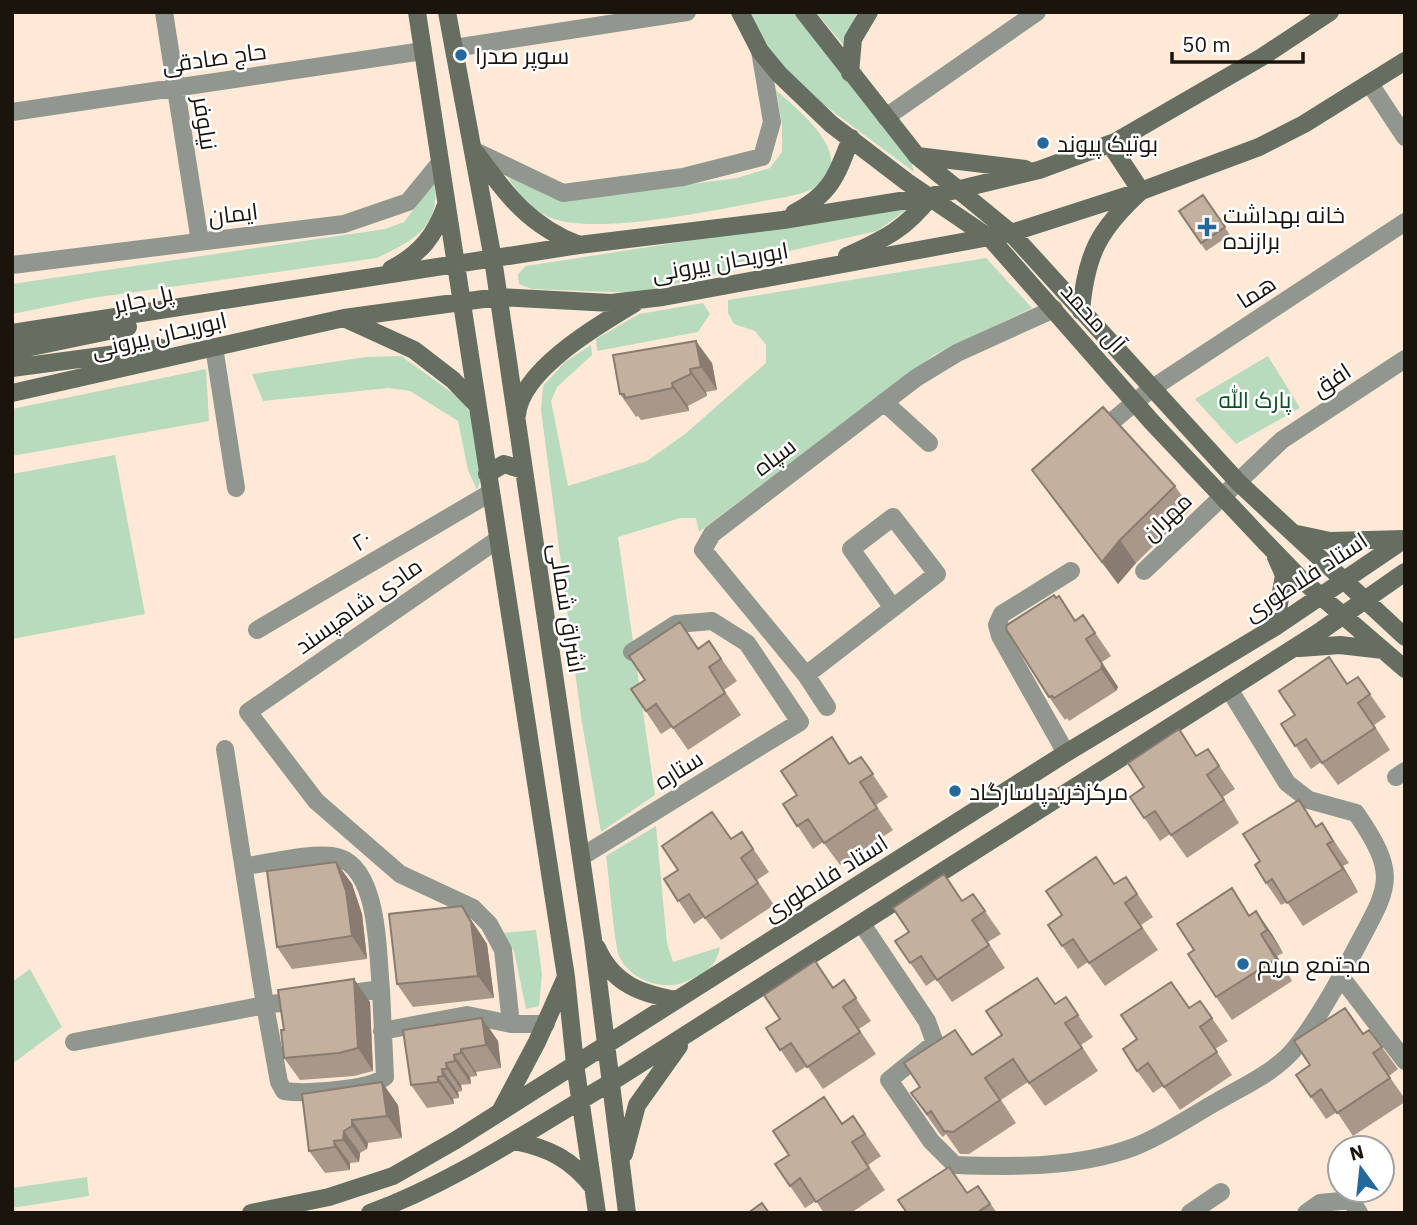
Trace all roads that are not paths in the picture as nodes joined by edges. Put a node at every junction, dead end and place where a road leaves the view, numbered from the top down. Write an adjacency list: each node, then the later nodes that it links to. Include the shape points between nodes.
1 (164, 12): 16 (street, نیلوفر)
2 (417, 12): 11 (main road)
3 (447, 12): 10 (main road, اشراق شمالی)
4 (687, 12): 10 (street)
5 (740, 12): 12 (main road, آل محمد)
6 (804, 12): 14 (main road, آل محمد)
7 (869, 12): 14 (main road, via 853,38)
8 (1037, 12): 18 (street)
9 (1330, 12): 21 (main road, ابوریحان بیرونی, via 1262,57)
10 (454, 48): 22 (main road, اشراق شمالی)
11 (424, 51): 16 (street, حاج صادقی); 24 (main road)
12 (760, 51): 20 (main road, آل محمد); 22 (street, via 772,122 762,156 683,177 563,193)
13 (1405, 61): 15 (main road, ابوریحان بیرونی)
14 (850, 73): 18 (main road, آل محمد)
15 (1370, 83): 19 (street); 27 (main road, ابوریحان بیرونی, via 1259,147)
16 (176, 87): 17 (street, حاج صادقی); 34 (street, نیلوفر)
17 (12, 112)
18 (886, 117): 23 (main road, آل محمد)
19 (1405, 137)
20 (851, 138): 28 (main road, آل محمد); 30 (main road, via 828,190)
21 (1110, 144): 25 (main road, ابوریحان بیرونی); 27 (main road)
22 (475, 151): 35 (main road, via 520,209 552,234); 36 (main road, اشراق شمالی)
23 (917, 156): 25 (main road); 26 (main road, آل محمد); 28 (main road)
24 (440, 163): 29 (main road); 34 (street, ایمان, via 408,202 344,224)
25 (1039, 170): 26 (main road, ابوریحان بیرونی)
26 (955, 189): 28 (main road, ابوریحان بیرونی); 32 (main road, آل محمد)
27 (1141, 191): 32 (main road, ابوریحان بیرونی); 46 (main road, via 1120,210 1091,252)
28 (931, 197): 30 (main road, ابوریحان بیرونی); 33 (main road, آل محمد); 39 (main road, via 913,220)
29 (446, 205): 37 (main road); 40 (main road, via 427,244 410,260)
30 (783, 219): 35 (main road, ابوریحان بیرونی)
31 (1405, 222): 54 (street, هما)
32 (1011, 233): 33 (main road, ابوریحان بیرونی); 46 (main road, آل محمد)
33 (991, 239): 39 (main road, ابوریحان بیرونی); 45 (main road, آل محمد)
34 (200, 242): 38 (street, ایمان)
35 (579, 245): 36 (main road, ابوریحان بیرونی)
36 (493, 259): 37 (main road, ابوریحان بیرونی); 42 (main road, اشراق شمالی)
37 (455, 264): 40 (main road, ابوریحان بیرونی); 44 (main road)
38 (12, 265)
39 (826, 266): 43 (main road, ابوریحان بیرونی)
40 (369, 278): 41 (main road, ابوریحان بیرونی)
41 (285, 292): 49 (main road, ابوریحان بیرونی); 51 (main road, پل جابر)
42 (498, 297): 43 (main road, ابوریحان بیرونی, via 611,303); 44 (main road, ابوریحان بیرونی); 59 (main road, اشراق شمالی)
43 (640, 300): 59 (main road, via 541,371 518,401)
44 (461, 302): 47 (main road, ابوریحان بیرونی); 58 (main road)
45 (1054, 309): 56 (main road, آل محمد); 57 (street, سپاه, via 957,353)
46 (1081, 311): 54 (main road, آل محمد)
47 (344, 318): 48 (main road, ابوریحان بیرونی); 58 (main road, via 414,351)
48 (295, 327): 50 (main road, ابوریحان بیرونی); 53 (main road)
49 (12, 333)
50 (214, 346): 55 (main road, ابوریحان بیرونی); 65 (street)
51 (12, 351)
52 (1405, 359): 64 (street, افق, via 1282,440)
53 (12, 368)
54 (1151, 389): 56 (street, هما); 64 (main road, آل محمد)
55 (12, 393)
56 (1134, 401): 61 (street, هما); 67 (main road, آل محمد)
57 (884, 402): 60 (street); 87 (street, سپاه, via 712,534 703,550)
58 (476, 404): 63 (main road)
59 (516, 426): 62 (main road, اشراق شمالی)
60 (929, 443)
61 (1082, 447)
62 (523, 470): 63 (main road, via 504,464); 92 (main road, اشراق شمالی)
63 (487, 474): 66 (main road)
64 (1239, 483): 67 (street, افق); 68 (main road, آل محمد)
65 (236, 488)
66 (490, 493): 69 (main road); 81 (street, ۲۰)
67 (1223, 497): 71 (main road, آل محمد); 73 (street, مهران)
68 (1294, 534): 70 (main road, via 1330,541); 75 (main road, آل محمد)
69 (497, 540): 96 (main road); 101 (street, مادی شاهپسند, via 248,712 316,801 400,874 473,908 489,924 503,950)
70 (1405, 540): 75 (main road, استاد فلاطوری)
71 (1273, 550): 76 (main road, آل محمد); 80 (main road, via 1284,575)
72 (1071, 571): 91 (street, via 1002,614 997,625)
73 (1144, 571)
74 (1405, 572): 77 (main road)
75 (1345, 580): 76 (main road, استاد فلاطوری); 77 (main road, آل محمد)
76 (1321, 597): 79 (main road, آل محمد); 80 (main road, استاد فلاطوری)
77 (1365, 600): 79 (main road); 82 (main road, آل محمد)
78 (893, 608): 78 (street, via 937,574 893,517 851,549); 87 (street)
79 (1343, 615): 83 (main road); 84 (main road, آل محمد)
80 (1275, 627): 91 (main road, استاد فلاطوری)
81 (257, 629)
82 (1405, 637)
83 (1290, 650): 84 (main road, via 1340,645); 88 (main road)
84 (1383, 650): 86 (main road, آل محمد)
85 (632, 652): 92 (street, ستاره, via 676,624 712,621 747,643 800,722)
86 (1405, 669)
87 (806, 675): 89 (street, سپاه)
88 (1229, 689): 94 (main road); 97 (street, via 1287,783 1309,800 1356,813 1373,838 1387,876 1382,897)
89 (827, 707)
90 (225, 749): 93 (street)
91 (1066, 753): 99 (main road, استاد فلاطوری)
92 (581, 857): 95 (main road, اشراق شمالی)
93 (246, 866): 98 (street, via 331,856 353,866 368,888); 100 (street)
94 (862, 924): 97 (street, via 927,1021 935,1043 889,1080 931,1141 955,1165 1010,1167 1082,1161 1135,1147 1271,1071 1295,1049); 104 (main road)
95 (593, 939): 99 (main road, via 604,963 627,986 649,996); 106 (main road, اشراق شمالی)
96 (566, 977): 102 (main road); 108 (main road)
97 (1341, 977): 107 (street)
98 (380, 989): 100 (street); 103 (street)
99 (677, 1000): 106 (main road, استاد فلاطوری)
100 (265, 1005): 103 (street, via 284,1091 382,1081 386,1072); 105 (street)
101 (510, 1024): 102 (street); 103 (street, via 467,1015)
102 (545, 1024): 111 (main road)
103 (382, 1031)
104 (693, 1031): 109 (main road); 113 (main road, via 665,1062 637,1105)
105 (74, 1041)
106 (605, 1045): 108 (main road, استاد فلاطوری); 109 (main road, اشراق شمالی)
107 (1405, 1061)
108 (575, 1065): 110 (main road); 111 (main road, استاد فلاطوری)
109 (610, 1083): 110 (main road); 113 (main road, اشراق شمالی)
110 (580, 1101): 112 (main road); 114 (main road)
111 (499, 1112): 116 (main road, استاد فلاطوری, via 393,1176 329,1197)
112 (514, 1141): 114 (main road, via 564,1157); 117 (main road, via 401,1202)
113 (621, 1171): 119 (main road, اشراق شمالی)
114 (594, 1189): 118 (main road)
115 (1221, 1192): 120 (street)
116 (251, 1213)
117 (370, 1213)
118 (597, 1213)
119 (627, 1213)
120 (1190, 1213)
121 (1306, 1213): 122 (street, via 1320,1203 1351,1200)
122 (1359, 1213)

